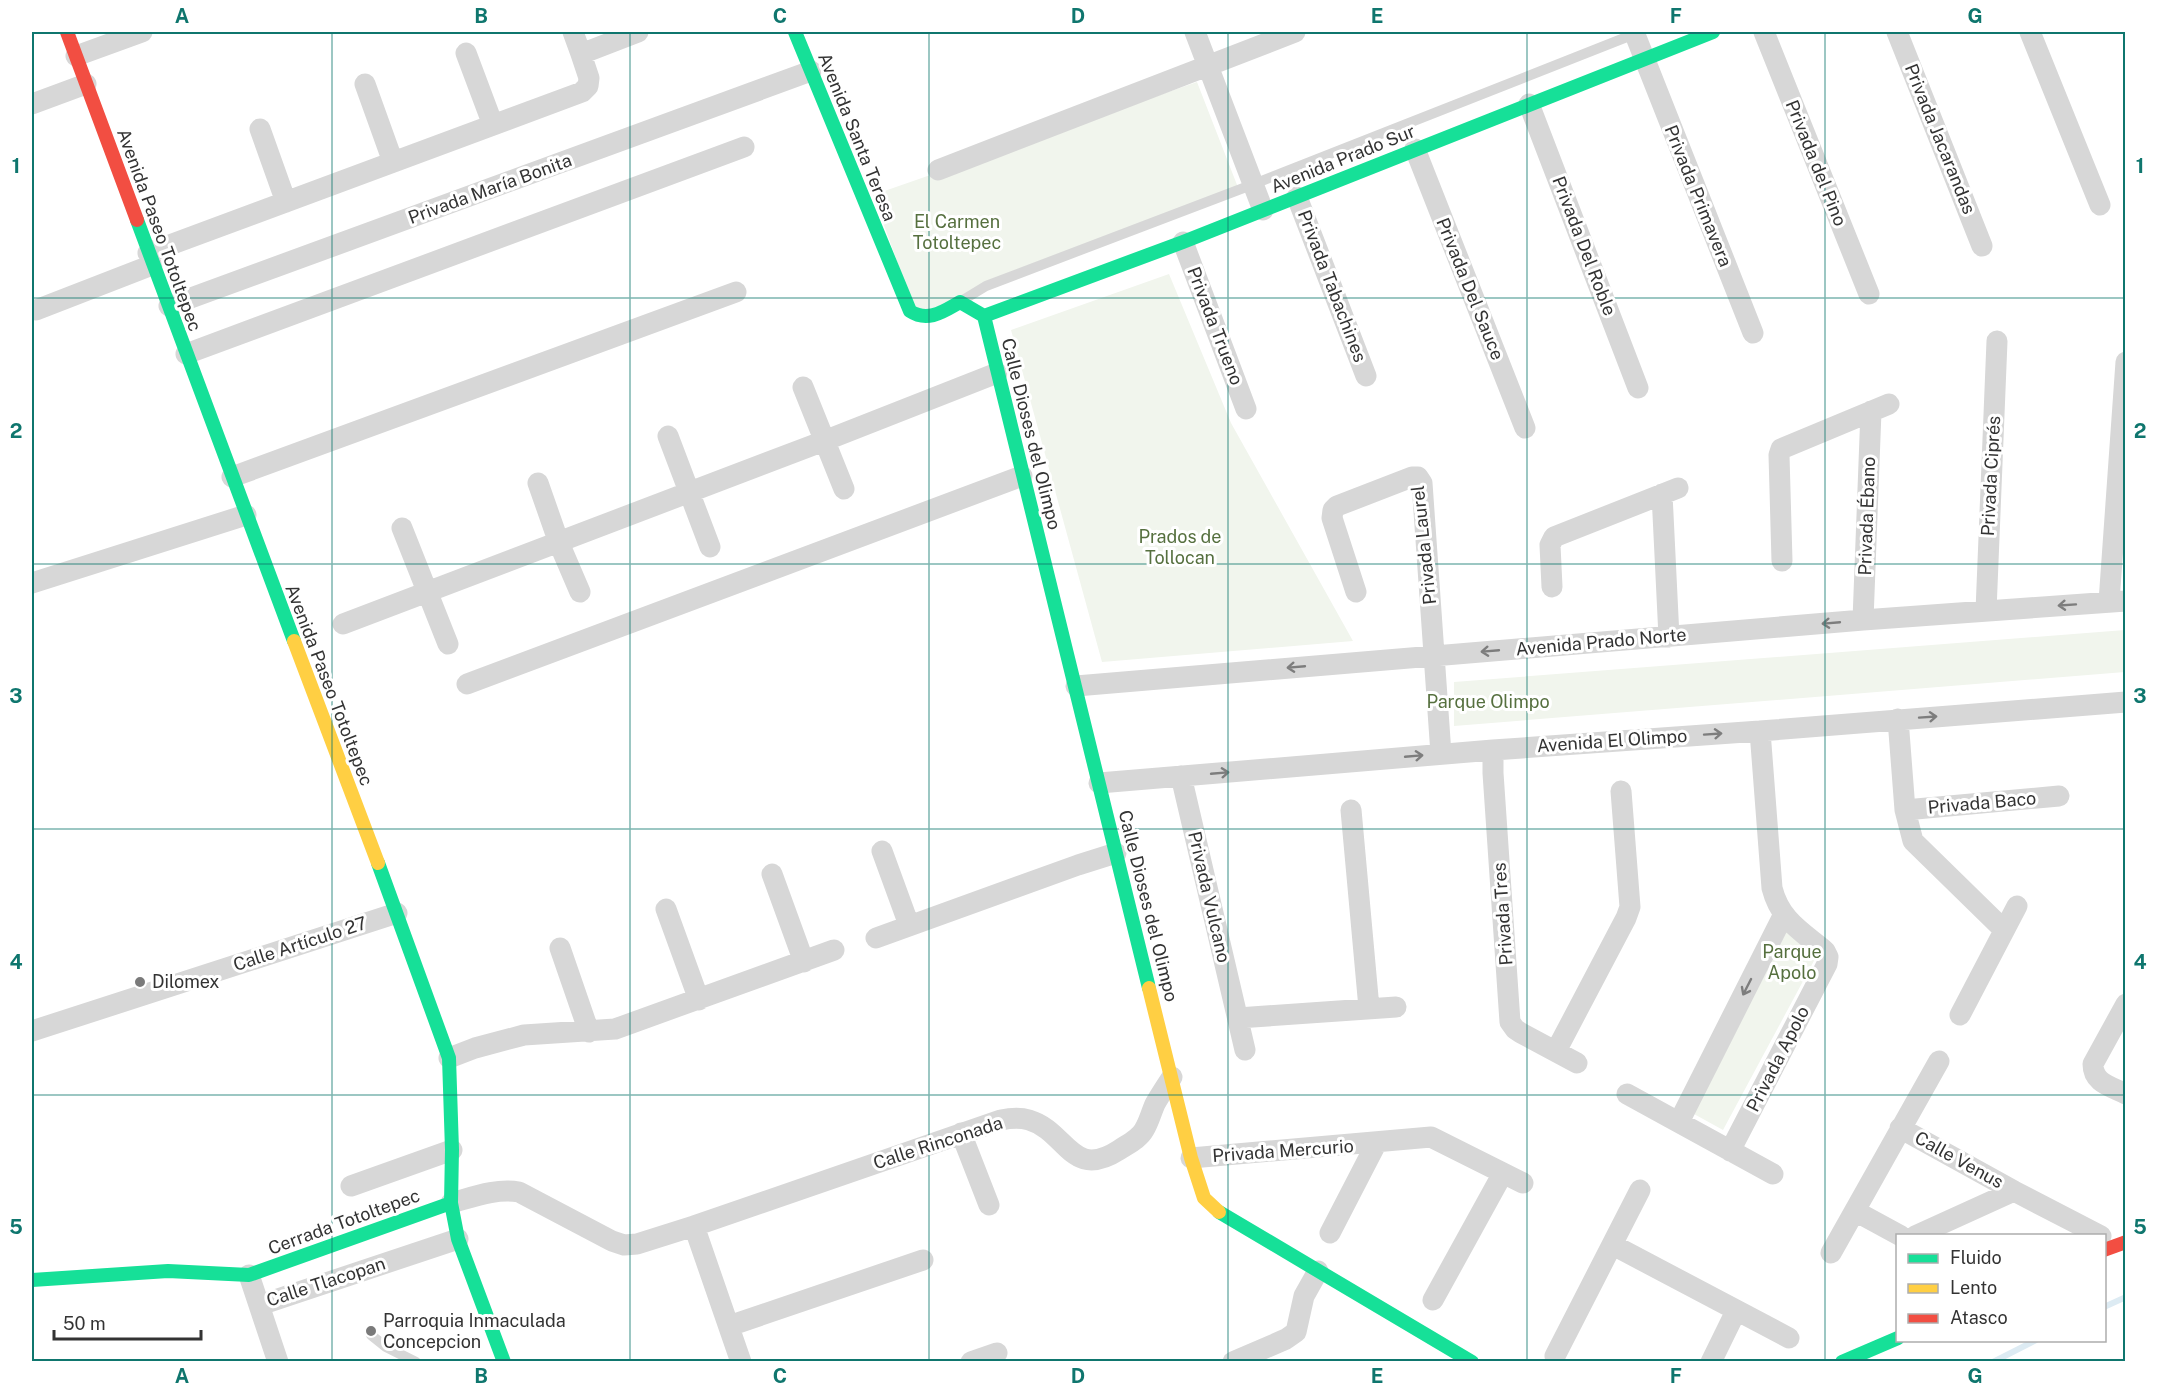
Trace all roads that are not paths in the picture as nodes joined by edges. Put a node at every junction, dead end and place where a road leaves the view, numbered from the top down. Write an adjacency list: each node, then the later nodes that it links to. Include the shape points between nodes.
1 (67, 32): 15 (main road, Avenida Paseo Totoltepec)
2 (142, 32): 15 (street)
3 (573, 32): 14 (street)
4 (638, 32): 14 (street)
5 (795, 32): 18 (main road, Avenida Santa Teresa)
6 (1195, 32): 17 (street)
7 (1295, 32): 17 (street)
8 (1636, 32): 16 (street, Privada Primavera); 29 (lane)
9 (1713, 32): 16 (main road, Avenida Prado Sur)
10 (1764, 32): 38 (street, Privada del Pino)
11 (1897, 32): 35 (street, Privada Jacarandas)
12 (2030, 32): 32 (street)
13 (466, 53): 23 (street)
14 (582, 54): 23 (street, via 588,78 588,86 582,92)
15 (76, 56): 19 (main road, Avenida Paseo Totoltepec)
16 (1643, 58): 22 (main road, Avenida Prado Sur); 43 (street, Privada Primavera)
17 (1208, 65): 28 (street); 29 (street)
18 (811, 71): 39 (main road, Avenida Santa Teresa, via 910,310 927,318); 40 (street, Privada María Bonita)
19 (86, 84): 21 (street); 36 (main road, Avenida Paseo Totoltepec)
20 (365, 84): 27 (street)
21 (32, 104)
22 (1529, 104): 26 (main road, Avenida Prado Sur); 50 (street, Privada Del Roble)
23 (493, 125): 27 (street)
24 (260, 129): 31 (street)
25 (744, 147): 45 (street)
26 (1415, 149): 30 (main road, Avenida Prado Sur); 52 (street, Privada Del Sauce)
27 (393, 162): 31 (street)
28 (938, 170)
29 (1254, 184): 33 (street); 39 (lane, via 986,285)
30 (1297, 197): 33 (main road, Avenida Prado Sur); 48 (street, Privada Tabachines)
31 (286, 202): 36 (street)
32 (2100, 205)
33 (1263, 210): 34 (main road, Avenida Prado Sur)
34 (1183, 242): 42 (main road, Avenida Prado Sur); 51 (street, Privada Trueno)
35 (1982, 246)
36 (150, 259): 40 (main road, Avenida Paseo Totoltepec); 41 (street)
37 (736, 292): 56 (street)
38 (1869, 294)
39 (960, 302): 42 (main road)
40 (169, 306): 45 (main road, Avenida Paseo Totoltepec)
41 (36, 310)
42 (984, 316): 47 (main road, Calle Dioses del Olimpo)
43 (1753, 333)
44 (1997, 341): 71 (street, Privada Ciprés)
45 (186, 354): 56 (main road, Avenida Paseo Totoltepec)
46 (2126, 362): 70 (street)
47 (997, 373): 54 (street); 55 (main road, Calle Dioses del Olimpo)
48 (1366, 376)
49 (803, 387): 54 (street)
50 (1638, 388)
51 (1246, 410)
52 (1525, 428)
53 (668, 436): 59 (street)
54 (824, 441): 58 (street); 59 (street)
55 (1022, 476): 77 (street); 78 (main road, Calle Dioses del Olimpo)
56 (232, 477): 60 (main road, Avenida Paseo Totoltepec)
57 (538, 483): 62 (street)
58 (844, 489)
59 (689, 492): 62 (street); 63 (street)
60 (246, 515): 65 (street); 95 (main road, Avenida Paseo Totoltepec)
61 (402, 528): 69 (street)
62 (559, 543): 67 (street); 69 (street)
63 (710, 546)
64 (1782, 561): 72 (street, Privada Ébano, via 1781,449 1880,408)
65 (32, 584)
66 (1552, 587): 74 (street, via 1550,545 1554,537 1670,491)
67 (580, 592)
68 (1356, 592): 76 (street, Privada Laurel, via 1332,518 1333,510 1418,477 1422,483)
69 (426, 593): 73 (street); 75 (street)
70 (2117, 602): 71 (street, Avenida Prado Norte, one-way to 71)
71 (1986, 611): 72 (street, Avenida Prado Norte)
72 (1863, 620): 74 (street, Avenida Prado Norte, one-way to 74)
73 (343, 624)
74 (1669, 637): 76 (street, Avenida Prado Norte, one-way to 76)
75 (448, 644)
76 (1434, 656): 78 (street, Avenida Prado Norte, one-way to 78); 83 (street, Privada Laurel)
77 (467, 684)
78 (1076, 686): 85 (main road, Calle Dioses del Olimpo)
79 (2126, 702): 80 (street, Avenida El Olimpo, one-way to 79)
80 (1898, 719): 81 (street, Avenida El Olimpo); 89 (street, Privada Baco)
81 (1760, 731): 82 (street, Avenida El Olimpo, one-way to 81); 96 (street, Privada Apolo, via 1772,888)
82 (1492, 750): 83 (street, Avenida El Olimpo); 112 (street, Privada Tres, via 1510,1022 1521,1033)
83 (1441, 754): 84 (street, Avenida El Olimpo, one-way to 83)
84 (1181, 776): 85 (street, Avenida El Olimpo); 108 (street, Privada Vulcano)
85 (1099, 783): 91 (main road, Calle Dioses del Olimpo)
86 (1621, 791): 112 (street, via 1630,907)
87 (2060, 796): 89 (street, Privada Baco)
88 (1351, 810): 105 (street)
89 (1905, 810): 98 (street, Privada Baco, via 1913,841)
90 (882, 851): 97 (street)
91 (1116, 853): 97 (street); 116 (main road, Calle Dioses del Olimpo)
92 (772, 874): 102 (street)
93 (2017, 906): 98 (street)
94 (666, 909): 103 (street)
95 (397, 913): 109 (street, Calle Artículo 27); 113 (main road, Avenida Paseo Totoltepec)
96 (1783, 916): 119 (street, one-way to 119); 124 (street, Privada Apolo, via 1826,951 1827,964)
97 (909, 926): 99 (street)
98 (2004, 930): 107 (street)
99 (876, 938)
100 (560, 948): 110 (street)
101 (834, 951): 102 (street)
102 (804, 962): 103 (street)
103 (699, 1000): 110 (street, via 615,1029)
104 (1396, 1007): 105 (street)
105 (1369, 1008): 108 (street)
106 (2124, 1010): 118 (street, via 2093,1064 2093,1071 2100,1081)
107 (1960, 1015)
108 (1238, 1018): 111 (street, Privada Vulcano)
109 (32, 1031)
110 (589, 1032): 113 (street, via 524,1035)
111 (1245, 1050)
112 (1556, 1051): 115 (street, Privada Tres)
113 (449, 1058): 123 (main road, Avenida Paseo Totoltepec)
114 (1939, 1061): 120 (street)
115 (1577, 1064)
116 (1172, 1077): 121 (street, Calle Rinconada, via 1144,1130 1099,1161 1077,1155 1030,1120 1001,1120); 125 (main road, Calle Dioses del Olimpo)
117 (1627, 1094): 119 (street)
118 (2126, 1094)
119 (1679, 1122): 124 (street)
120 (1900, 1128): 131 (street, Calle Venus); 134 (street, Calle Venus)
121 (961, 1133): 133 (street); 135 (street, Calle Rinconada)
122 (1376, 1144): 125 (street, Privada Mercurio); 126 (street, Privada Mercurio, via 1431,1137); 136 (street, Privada Mercurio)
123 (452, 1150): 129 (street); 132 (main road, Avenida Paseo Totoltepec)
124 (1730, 1150): 127 (street)
125 (1191, 1158): 144 (main road, Calle Dioses del Olimpo, via 1199,1188 1212,1207)
126 (1503, 1173): 128 (street, Privada Mercurio); 147 (street)
127 (1773, 1174)
128 (1523, 1183)
129 (351, 1186)
130 (1640, 1190): 141 (street)
131 (2014, 1191): 138 (street); 139 (street, Calle Venus)
132 (451, 1203): 135 (street, Calle Rinconada, via 495,1191 519,1192 624,1245); 140 (main road, Avenida Paseo Totoltepec); 145 (main road, Cerrada Totoltepec)
133 (989, 1205)
134 (1855, 1211): 137 (street); 142 (street, Calle Venus)
135 (694, 1226): 150 (street)
136 (1330, 1233)
137 (1897, 1234)
138 (1919, 1234)
139 (2095, 1234)
140 (458, 1239): 148 (street, Calle Tlacopan); 159 (main road, Avenida Paseo Totoltepec)
141 (1613, 1245): 149 (street); 155 (street)
142 (1831, 1253)
143 (923, 1260): 150 (street)
144 (1318, 1271): 156 (street, via 1304,1296 1296,1332); 162 (main road, Calle Dioses del Olimpo)
145 (249, 1275): 146 (main road, Calle Tlacopan, via 168,1271); 148 (street, Calle Tlacopan)
146 (32, 1280)
147 (1433, 1300)
148 (260, 1305): 157 (street)
149 (1736, 1311): 152 (street); 163 (street)
150 (729, 1326): 160 (street)
151 (371, 1335): 158 (lane)
152 (1789, 1338)
153 (1896, 1339): 164 (main road)
154 (997, 1353): 161 (street)
155 (1555, 1356)
156 (1246, 1360)
157 (278, 1362)
158 (416, 1362)
159 (504, 1362)
160 (741, 1362)
161 (971, 1362)
162 (1472, 1362)
163 (1711, 1362)
164 (1842, 1362)

